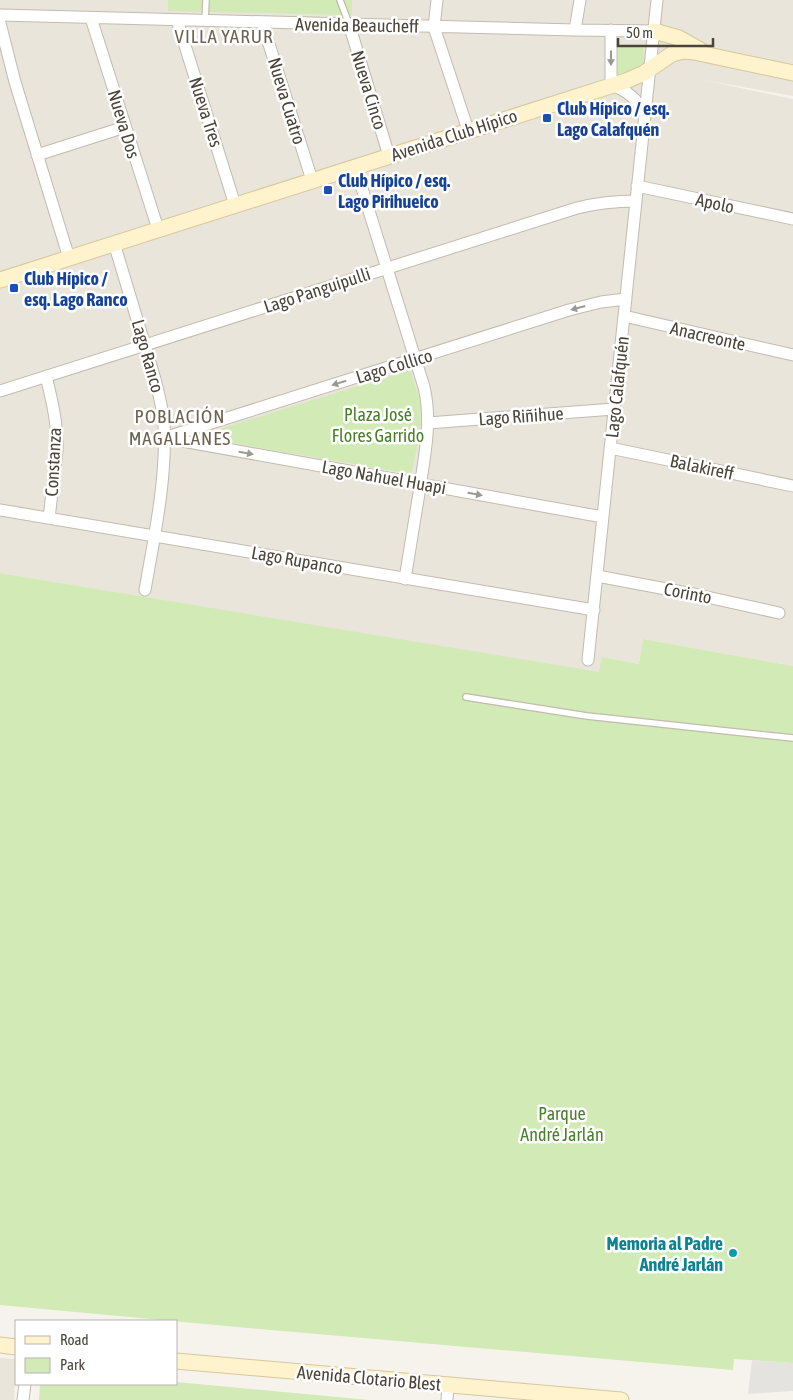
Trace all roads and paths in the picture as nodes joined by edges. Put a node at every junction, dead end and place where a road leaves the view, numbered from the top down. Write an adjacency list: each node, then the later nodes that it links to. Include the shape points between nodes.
1 (206, 0): 9 (lane)
2 (340, 0): 12 (lane)
3 (436, 0): 13 (street)
4 (580, 0): 14 (street)
5 (657, 0): 16 (street, Lago Calafquén)
6 (0, 15): 7 (street, Avenida Beaucheff)
7 (91, 18): 8 (street, Avenida Beaucheff); 22 (street, Nueva Dos)
8 (177, 20): 9 (street, Avenida Beaucheff); 30 (street, Nueva Tres)
9 (205, 21): 10 (street, Avenida Beaucheff)
10 (262, 22): 12 (street, Avenida Beaucheff); 27 (street, Nueva Cuatro)
11 (0, 23): 24 (street)
12 (349, 24): 13 (street, Avenida Beaucheff); 25 (street, Nueva Cinco)
13 (434, 27): 14 (street, Avenida Beaucheff); 23 (street)
14 (575, 30): 15 (street, Avenida Beaucheff)
15 (611, 30): 16 (street, Avenida Beaucheff); 20 (street, one-way to 20)
16 (654, 31): 17 (main road, via 679,38); 18 (street, Lago Calafquén)
17 (710, 55): 18 (main road, Avenida Club Hípico, via 677,52); 19 (main road, Avenida Club Hípico)
18 (650, 69): 20 (main road, Avenida Club Hípico); 21 (street, Lago Calafquén)
19 (793, 73)
20 (611, 86): 21 (street, via 634,98); 23 (main road, Avenida Club Hípico)
21 (645, 114): 28 (street, Lago Calafquén)
22 (125, 127): 24 (street); 32 (street, Nueva Dos)
23 (468, 130): 25 (main road, Avenida Club Hípico)
24 (37, 155): 34 (street)
25 (389, 156): 26 (main road, Avenida Club Hípico)
26 (355, 166): 27 (main road, Avenida Club Hípico); 35 (street)
27 (312, 180): 30 (main road, Avenida Club Hípico)
28 (638, 186): 29 (street, Lago Calafquén); 31 (street, Apolo)
29 (636, 201): 35 (street, Lago Panguipulli, via 592,204); 37 (street, Lago Calafquén)
30 (235, 205): 32 (main road, Avenida Club Hípico)
31 (793, 219)
32 (158, 230): 33 (main road, Avenida Club Hípico)
33 (114, 243): 34 (main road, Avenida Club Hípico); 39 (street, Lago Ranco)
34 (69, 258): 36 (main road, Avenida Club Hípico)
35 (386, 268): 39 (street, Lago Panguipulli); 41 (street)
36 (0, 280)
37 (626, 299): 38 (street, Lago Calafquén); 41 (street, Lago Collico, one-way to 41, via 569,310)
38 (624, 316): 40 (street, Anacreonte); 44 (street, Lago Calafquén)
39 (145, 344): 42 (street, Lago Panguipulli); 46 (street, Lago Ranco, via 161,400)
40 (793, 355)
41 (415, 359): 45 (street, via 426,396); 46 (street, Lago Collico, one-way to 46)
42 (46, 376): 43 (street, Lago Panguipulli); 52 (street, Constanza, via 58,440)
43 (0, 391)
44 (614, 409): 45 (street, Lago Riñihue); 47 (street, Lago Calafquén)
45 (428, 423): 48 (street)
46 (164, 438): 48 (street, Lago Nahuel Huapi, one-way to 48); 53 (street, Lago Ranco)
47 (610, 448): 49 (street, Balakireff); 51 (street, Lago Calafquén)
48 (420, 484): 51 (street, Lago Nahuel Huapi, one-way to 51); 55 (street)
49 (793, 486)
50 (0, 510): 52 (street, Lago Rupanco)
51 (603, 517): 54 (street, Lago Calafquén)
52 (48, 518): 53 (street, Lago Rupanco)
53 (154, 536): 55 (street, Lago Rupanco); 56 (street, Lago Ranco)
54 (597, 576): 57 (street, Lago Calafquén); 58 (street, Corinto)
55 (405, 578): 57 (street, Lago Rupanco)
56 (145, 590)
57 (594, 610): 59 (street, Lago Calafquén)
58 (779, 613)
59 (588, 660)
60 (466, 697): 61 (lane, via 587,716)
61 (793, 738)
62 (0, 1345): 63 (main road)
63 (15, 1347)
64 (178, 1361): 66 (main road, Avenida Clotario Blest)
65 (25, 1385): 68 (street)
66 (448, 1392): 67 (main road, Avenida Clotario Blest)
67 (592, 1399): 69 (main road, Avenida Clotario Blest)
68 (23, 1400)
69 (621, 1400)

